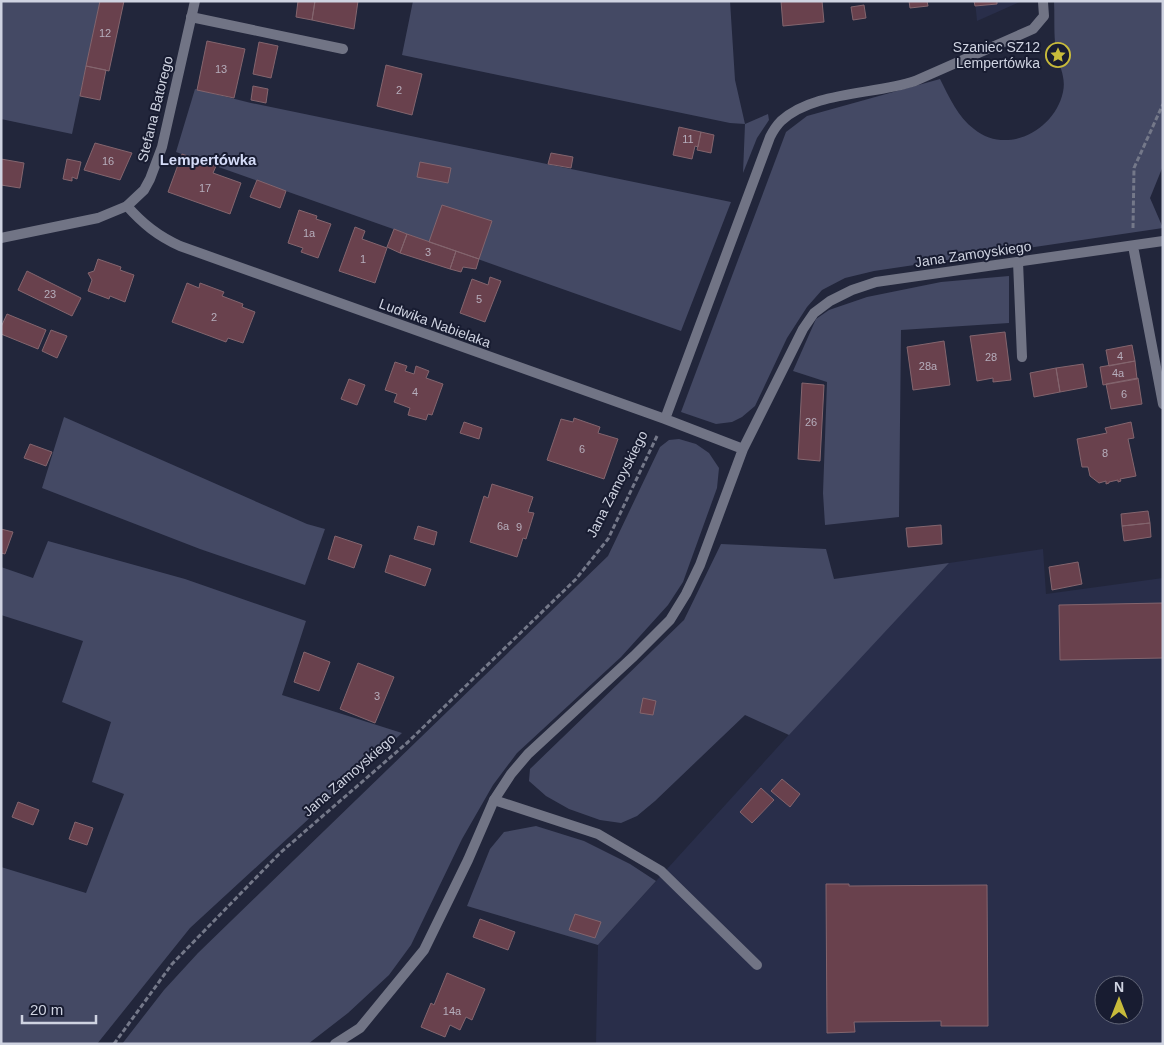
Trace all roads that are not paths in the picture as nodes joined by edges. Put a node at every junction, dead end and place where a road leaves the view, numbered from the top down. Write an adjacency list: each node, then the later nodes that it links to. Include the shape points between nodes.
1 (195, 1): 3 (street, Stefana Batorego)
2 (1043, 2): 12 (street, via 1044,16 1033,30 915,81 815,103 794,111 780,122 770,137)
3 (191, 17): 4 (street); 5 (street, Stefana Batorego, via 162,147 150,180)
4 (343, 49)
5 (127, 206): 6 (street, Stefana Batorego, via 98,218); 12 (street, Ludwika Nabielaka, via 147,228 180,246)
6 (1, 238)
7 (1163, 241): 8 (street, Jana Zamoyskiego)
8 (1133, 246): 9 (street, Jana Zamoyskiego); 11 (street)
9 (1018, 262): 10 (street); 13 (street, Jana Zamoyskiego, via 876,282 830,301 814,313 803,329)
10 (1022, 357)
11 (1163, 404)
12 (665, 419): 13 (street, Ludwika Nabielaka)
13 (743, 450): 14 (street, Jana Zamoyskiego, via 700,565 670,620 528,754)
14 (494, 800): 15 (street, via 598,834 661,871); 16 (street, Jana Zamoyskiego, via 424,950 360,1028)
15 (756, 965)
16 (335, 1044)

